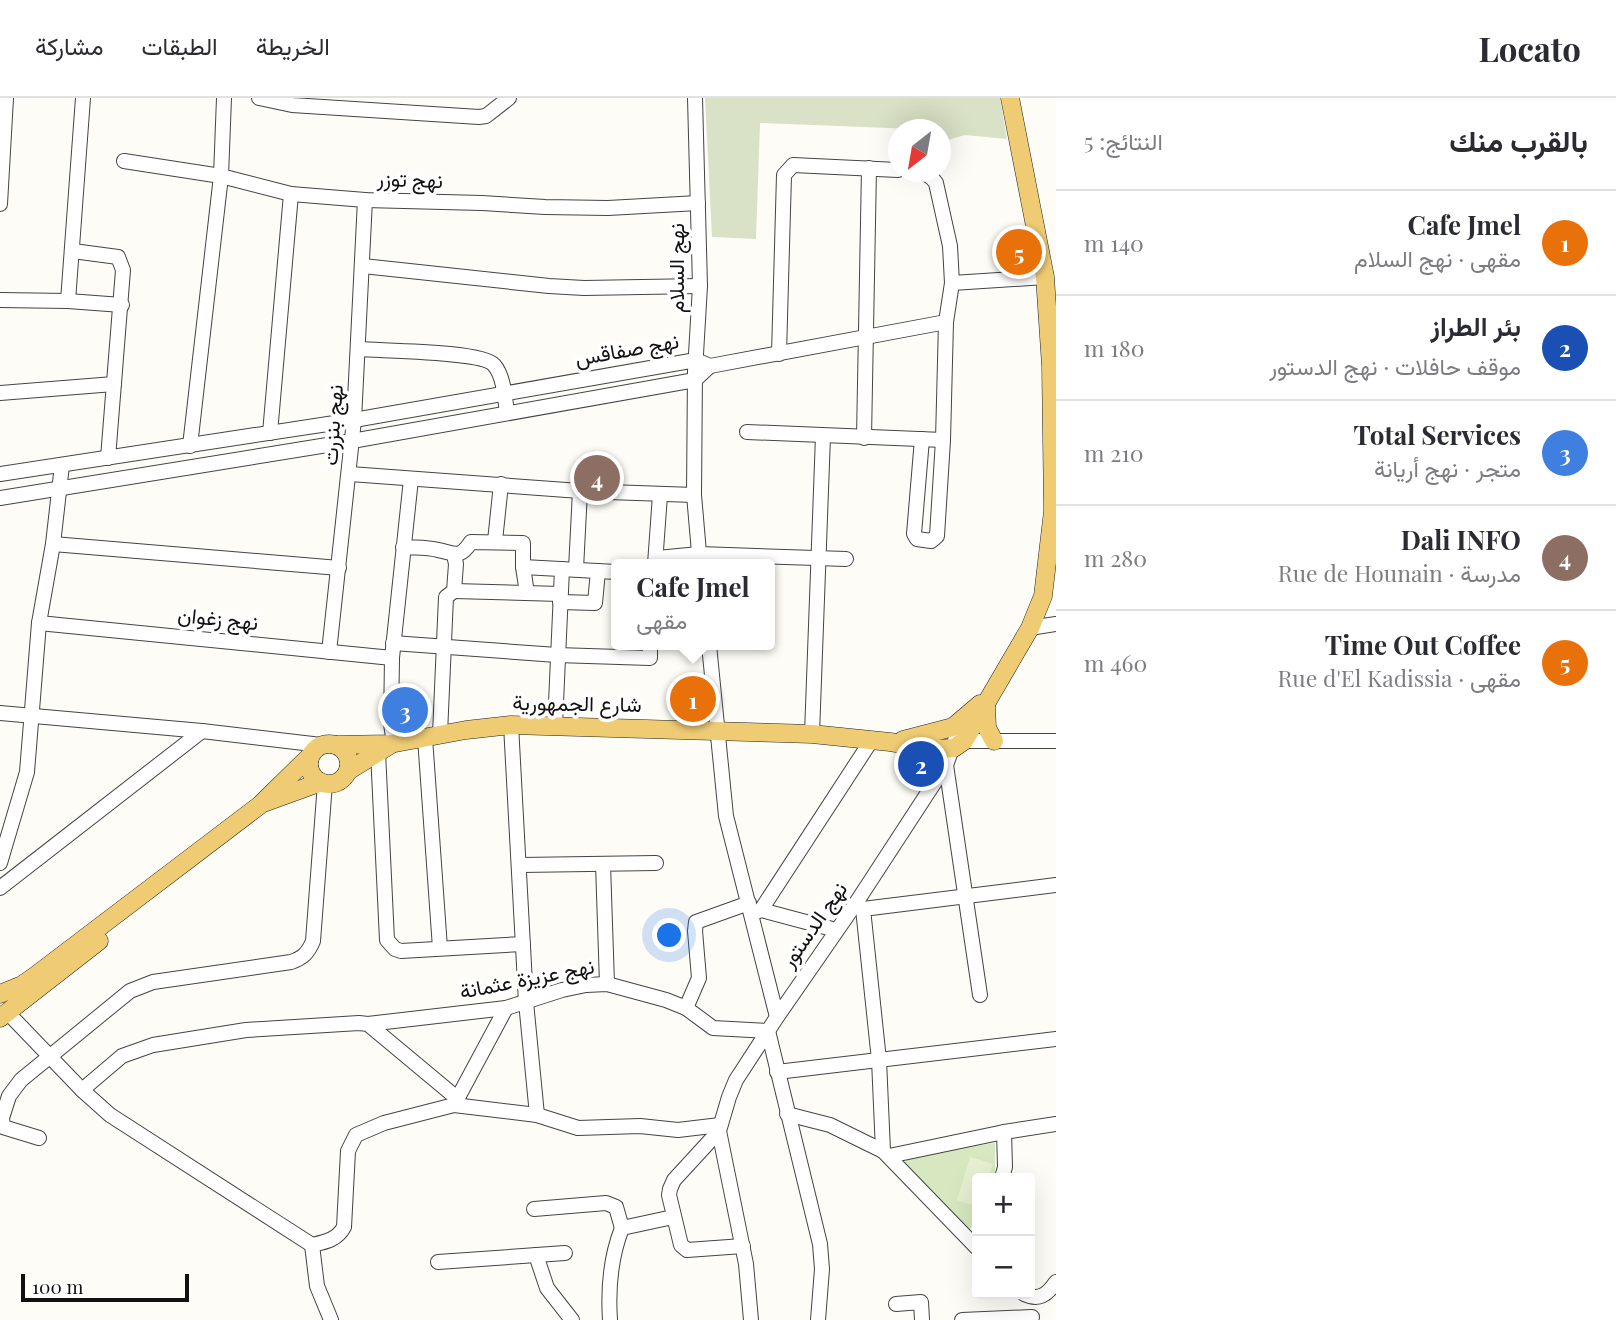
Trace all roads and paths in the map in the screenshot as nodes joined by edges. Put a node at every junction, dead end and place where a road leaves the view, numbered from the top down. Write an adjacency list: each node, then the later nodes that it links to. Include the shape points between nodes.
1 (5, 98): 19 (street)
2 (83, 98): 20 (street)
3 (224, 98): 14 (street)
4 (260, 98): 9 (street, via 292,105)
5 (434, 98): 10 (street)
6 (509, 98): 10 (street, via 486,116)
7 (695, 98): 18 (street, نهج السلام)
8 (1010, 98): 22 (main road)
9 (333, 103): 10 (street)
10 (431, 114)
11 (124, 161): 14 (street, نهج توزر)
12 (869, 168): 13 (street); 29 (street); 31 (street, via 793,165 784,175)
13 (888, 169)
14 (221, 176): 16 (street, نهج توزر); 47 (street)
15 (935, 182): 23 (street, via 950,246)
16 (291, 194): 17 (street, نهج توزر); 41 (street)
17 (365, 200): 18 (street, نهج توزر, via 608,208); 21 (street, نهج بنزرت)
18 (698, 203): 24 (street, نهج السلام)
19 (0, 204)
20 (73, 251): 26 (street); 27 (street, via 120,259)
21 (363, 266): 24 (street, via 549,286); 30 (street, نهج بنزرت)
22 (1045, 276): 23 (street); 59 (main road)
23 (952, 283): 28 (street)
24 (700, 286): 32 (street, نهج السلام)
25 (0, 300): 26 (street)
26 (68, 301): 27 (street)
27 (121, 305): 35 (street)
28 (946, 322): 29 (street); 45 (street)
29 (867, 337): 31 (street); 43 (street)
30 (359, 349): 37 (street, via 482,358 495,366); 39 (street, نهج بنزرت)
31 (779, 354): 33 (street)
32 (696, 360): 33 (street, نهج صفاقس); 34 (street, نهج السلام); 37 (street, نهج صفاقس)
33 (710, 366): 34 (street, نهج صفاقس)
34 (695, 380): 38 (street, نهج صفاقس); 57 (street, نهج السلام)
35 (114, 384): 36 (street); 48 (street)
36 (0, 393)
37 (503, 393): 38 (street); 39 (street, نهج صفاقس)
38 (507, 413): 46 (street, نهج صفاقس)
39 (354, 420): 41 (street, نهج صفاقس); 46 (street, نهج بنزرت)
40 (747, 432): 42 (street)
41 (270, 433): 47 (street, نهج صفاقس)
42 (823, 436): 43 (street); 64 (street)
43 (864, 438): 44 (street)
44 (922, 439): 45 (street); 45 (street, via 914,534 931,541 937,536)
45 (943, 440)
46 (352, 441): 51 (street, نهج بنزرت); 54 (street, نهج صفاقس)
47 (190, 446): 48 (street, نهج صفاقس)
48 (108, 458): 49 (street, نهج صفاقس)
49 (62, 465): 50 (street, نهج صفاقس); 54 (street)
50 (0, 474)
51 (350, 474): 52 (street); 69 (street, نهج بنزرت)
52 (411, 479): 53 (street); 62 (street)
53 (501, 484): 55 (street); 60 (street)
54 (59, 488): 58 (street, نهج صفاقس); 61 (street)
55 (580, 491): 56 (street); 70 (street)
56 (660, 495): 57 (street); 65 (street)
57 (694, 495): 66 (street, نهج السلام)
58 (0, 498)
59 (1055, 511): 78 (main road, via 1043,596)
60 (495, 541): 63 (street, via 471,542 465,551); 68 (street, via 523,543)
61 (53, 544): 69 (street); 76 (street)
62 (403, 547): 63 (street); 80 (street)
63 (454, 555): 73 (street)
64 (818, 558): 66 (street); 67 (street); 93 (street)
65 (656, 559)
66 (699, 559)
67 (846, 559)
68 (523, 567): 70 (street); 74 (street)
69 (339, 568): 82 (street, نهج بنزرت)
70 (569, 569): 71 (street); 75 (street)
71 (598, 571): 72 (street); 75 (street, via 595,603)
72 (611, 572)
73 (454, 591): 74 (street); 79 (street, via 446,597)
74 (527, 593): 75 (street)
75 (560, 598): 84 (street)
76 (39, 622): 82 (street, نهج زغوان); 88 (street)
77 (1056, 624): 78 (street)
78 (1030, 628): 85 (main road)
79 (444, 646): 80 (street, نهج زغوان); 84 (street, نهج زغوان); 94 (street)
80 (393, 650): 82 (street, نهج زغوان); 99 (street)
81 (710, 650): 92 (street)
82 (329, 652)
83 (650, 652): 84 (street, نهج زغوان)
84 (557, 654): 90 (street)
85 (996, 685): 86 (main road); 95 (main road)
86 (986, 706): 95 (main road); 97 (main road, via 987,727)
87 (0, 713): 88 (street)
88 (30, 714): 91 (street); 105 (street, via 25,783)
89 (511, 724): 90 (main road, شارع الجمهورية); 94 (main road, شارع الجمهورية); 108 (street)
90 (555, 725): 92 (main road, شارع الجمهورية)
91 (202, 731): 100 (street); 111 (street)
92 (718, 731): 93 (main road, شارع الجمهورية); 114 (street, via 727,826)
93 (812, 734): 96 (main road, شارع الجمهورية)
94 (432, 736): 99 (main road, شارع الجمهورية); 117 (street)
95 (959, 738): 96 (main road, شارع الجمهورية, via 934,734); 97 (street); 101 (street, نهج الدستور)
96 (871, 741): 114 (street)
97 (994, 741): 98 (street)
98 (1056, 741)
99 (388, 747): 100 (main road, شارع الجمهورية); 102 (main road); 117 (street, via 387,940 401,951)
100 (322, 749): 102 (main road, via 342,748 349,758); 103 (main road, via 309,768); 104 (main road)
101 (946, 765): 112 (street); 113 (street, نهج الدستور)
102 (348, 771): 103 (main road, via 337,782)
103 (323, 783): 104 (main road); 129 (street, via 313,941 303,958 141,985)
104 (260, 804): 109 (main road)
105 (0, 863)
106 (656, 863): 107 (street)
107 (603, 864): 108 (street); 118 (street)
108 (521, 865): 116 (street)
109 (170, 873): 119 (main road, via 22,985); 124 (main road, via 121,923)
110 (1056, 885): 112 (street)
111 (0, 888)
112 (967, 895): 113 (street); 120 (street)
113 (860, 906): 115 (street, نهج الدستور); 130 (street)
114 (754, 909): 115 (street); 123 (street, via 696,922 699,978); 125 (street)
115 (836, 930): 125 (street, نهج الدستور)
116 (523, 944): 117 (street); 121 (street)
117 (440, 948)
118 (607, 984): 121 (street, نهج عزيزة عثمانة, via 562,989); 123 (street, نهج عزيزة عثمانة)
119 (0, 994)
120 (980, 995)
121 (526, 1002): 122 (street, نهج عزيزة عثمانة); 135 (street)
122 (506, 1007): 126 (street, نهج عزيزة عثمانة); 133 (street)
123 (686, 1009): 127 (street, نهج عزيزة عثمانة, via 713,1028)
124 (4, 1015): 129 (street)
125 (777, 1017): 127 (street, نهج الدستور)
126 (368, 1024): 132 (street, نهج عزيزة عثمانة, via 246,1030 153,1045 122,1056); 133 (street)
127 (768, 1031): 131 (street); 137 (street, نهج الدستور, via 736,1080)
128 (1056, 1040): 130 (street)
129 (49, 1055): 132 (street); 139 (street, via 13,1089 1,1124 6,1130)
130 (879, 1060): 131 (street); 140 (street)
131 (777, 1072): 134 (street)
132 (82, 1090): 146 (street, via 133,1131)
133 (456, 1102): 135 (street); 146 (street, via 356,1135 348,1150 344,1227 330,1240)
134 (787, 1114): 140 (street, via 830,1125); 160 (street, via 820,1244)
135 (537, 1115): 137 (street, via 578,1128)
136 (1056, 1124): 138 (street)
137 (720, 1128): 143 (street, via 674,1180 669,1195); 147 (street)
138 (1004, 1132): 140 (street); 141 (street)
139 (39, 1138)
140 (886, 1153): 145 (street, via 937,1209)
141 (1003, 1173)
142 (534, 1209): 144 (street, via 606,1203 616,1207)
143 (673, 1217): 144 (street); 147 (street, via 681,1245 687,1250)
144 (622, 1228): 158 (street, via 612,1270)
145 (972, 1239)
146 (312, 1245): 156 (street, via 317,1286)
147 (743, 1246): 159 (street)
148 (565, 1252): 149 (street)
149 (536, 1255): 150 (street); 157 (street, via 547,1288)
150 (439, 1262)
151 (1056, 1282): 152 (street, via 1051,1290)
152 (1035, 1295)
153 (1030, 1299): 155 (street)
154 (896, 1304): 161 (street, via 921,1302)
155 (1032, 1319): 162 (street)
156 (331, 1320)
157 (572, 1320)
158 (610, 1320)
159 (751, 1320)
160 (818, 1320)
161 (922, 1320)
162 (962, 1320)

